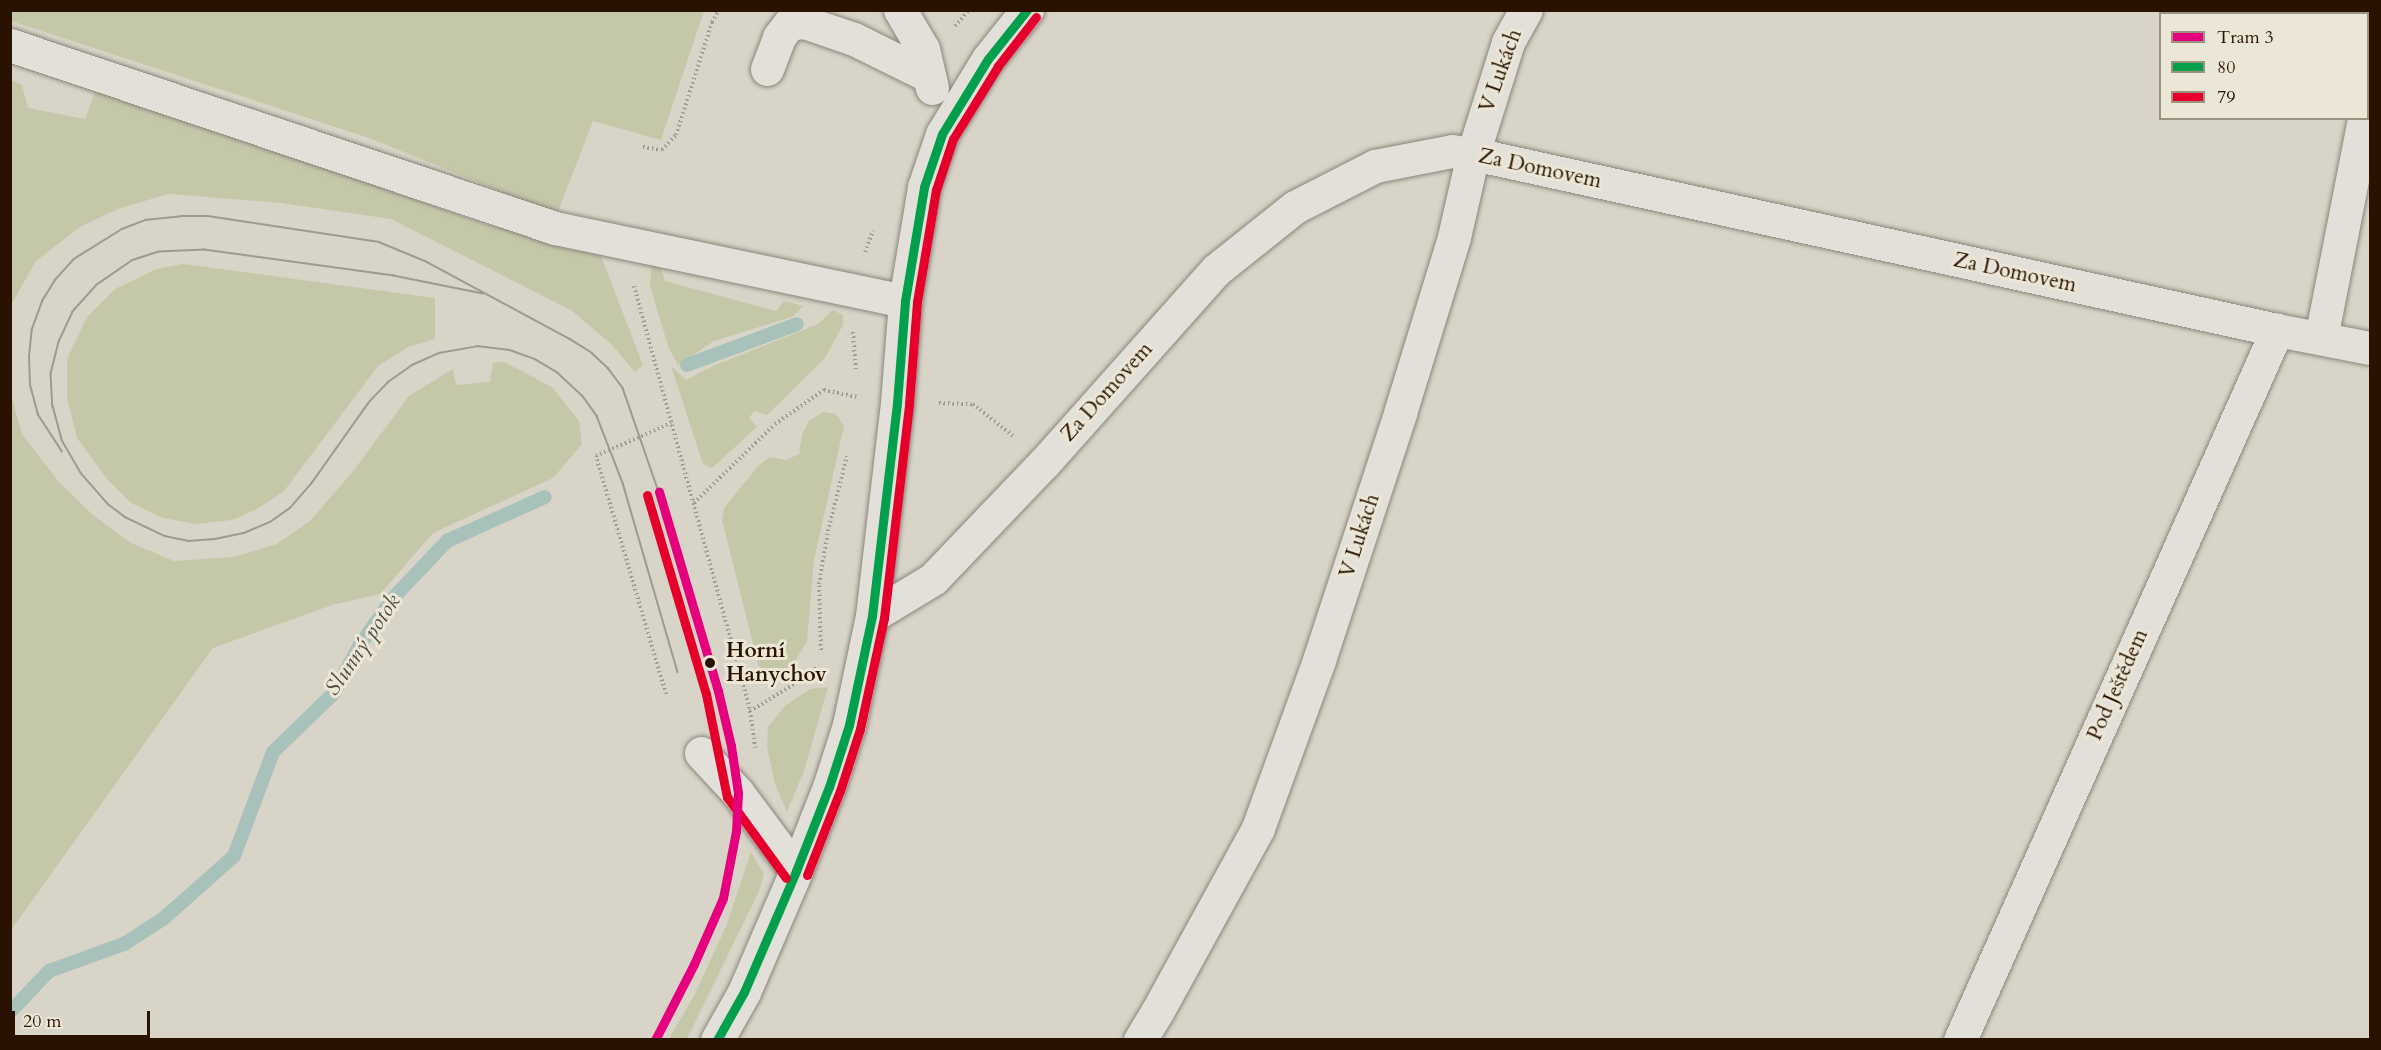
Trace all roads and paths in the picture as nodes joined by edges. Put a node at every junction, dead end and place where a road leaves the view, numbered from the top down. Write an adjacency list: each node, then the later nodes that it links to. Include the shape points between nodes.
1 (719, 10): 10 (path, via 676,135 662,150)
2 (900, 10): 7 (street, via 923,49)
3 (1027, 10): 9 (street, via 987,59)
4 (1526, 10): 11 (street, V Lukách, via 1508,42)
5 (10, 45): 12 (street, via 555,228)
6 (767, 69): 7 (street, via 779,37 789,24 804,22 863,43)
7 (929, 76): 9 (street)
8 (2364, 120): 16 (street)
9 (942, 134): 14 (street, via 924,188)
10 (643, 147)
11 (1473, 154): 15 (street, Za Domovem); 25 (street, Za Domovem, via 1452,151 1375,166 1295,207 1216,270); 34 (street, V Lukách, via 1454,237 1401,413 1258,828)
12 (624, 241): 13 (street); 23 (path, via 642,323)
13 (852, 291): 14 (street); 18 (path)
14 (905, 302): 21 (street)
15 (2277, 330): 16 (street, Za Domovem); 35 (street, Pod Ještědem)
16 (2321, 338): 17 (street, Za Domovem)
17 (2370, 348)
18 (856, 374)
19 (857, 386): 20 (path)
20 (858, 398): 22 (path); 26 (path, via 824,390 775,424)
21 (897, 403): 25 (path, via 973,404); 27 (street)
22 (857, 405)
23 (672, 423): 26 (path); 30 (path, via 596,456)
24 (849, 451): 28 (path, via 819,584)
25 (1045, 462): 27 (street, Za Domovem, via 933,579)
26 (694, 503): 29 (path, via 750,711 809,675)
27 (872, 616): 32 (street, via 849,725)
28 (821, 653)
29 (821, 662)
30 (666, 694)
31 (701, 753): 32 (street, via 738,793)
32 (796, 871): 33 (street, via 744,992)
33 (717, 1040)
34 (1140, 1040)
35 (1960, 1040)

